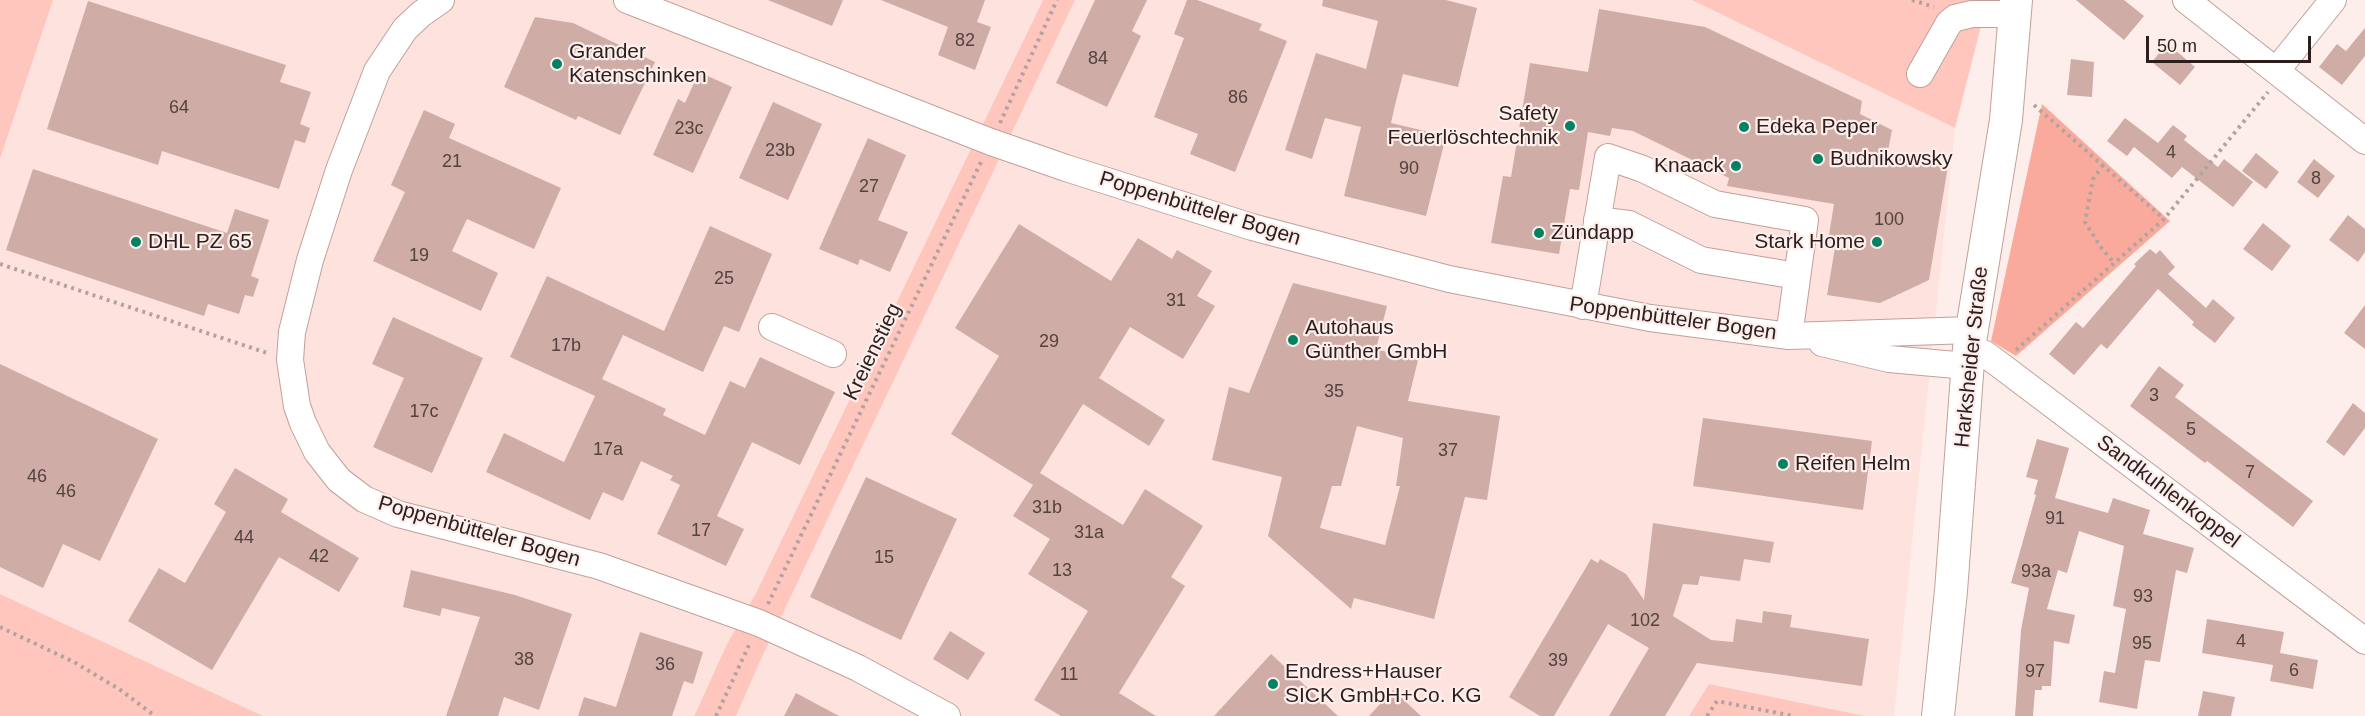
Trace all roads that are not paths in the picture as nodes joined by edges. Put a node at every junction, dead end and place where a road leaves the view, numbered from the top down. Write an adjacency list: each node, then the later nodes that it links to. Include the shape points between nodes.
1 (441, 0): 17 (street, Poppenbütteler Bogen, via 421,14 395,42 377,71 310,260 291,332 290,360 297,406 317,452 339,480 364,499 408,517 599,566 759,623 858,668)
2 (627, 0): 11 (street, Poppenbütteler Bogen, via 991,141 1252,228 1449,279)
3 (2186, 0): 6 (street)
4 (2333, 0): 6 (street)
5 (2016, 7): 7 (street, via 1955,18); 14 (main road, Harksheider Straße, via 2006,120)
6 (2276, 71): 8 (street)
7 (1920, 74)
8 (2365, 141)
9 (1597, 220): 10 (street, via 1629,224 1701,260); 10 (street, via 1608,157 1643,169 1715,204 1805,220); 11 (street)
10 (1797, 276): 13 (street)
11 (1583, 306): 13 (street, Poppenbütteler Bogen)
12 (772, 327): 15 (street)
13 (1792, 336): 14 (street, Poppenbütteler Bogen, via 1891,331); 14 (street, Poppenbütteler Bogen, via 1888,359)
14 (1969, 348): 16 (street, Sandkuhlenkoppel, via 2000,364); 18 (main road, Harksheider Straße)
15 (833, 354)
16 (2365, 641)
17 (947, 716)
18 (1938, 716)

